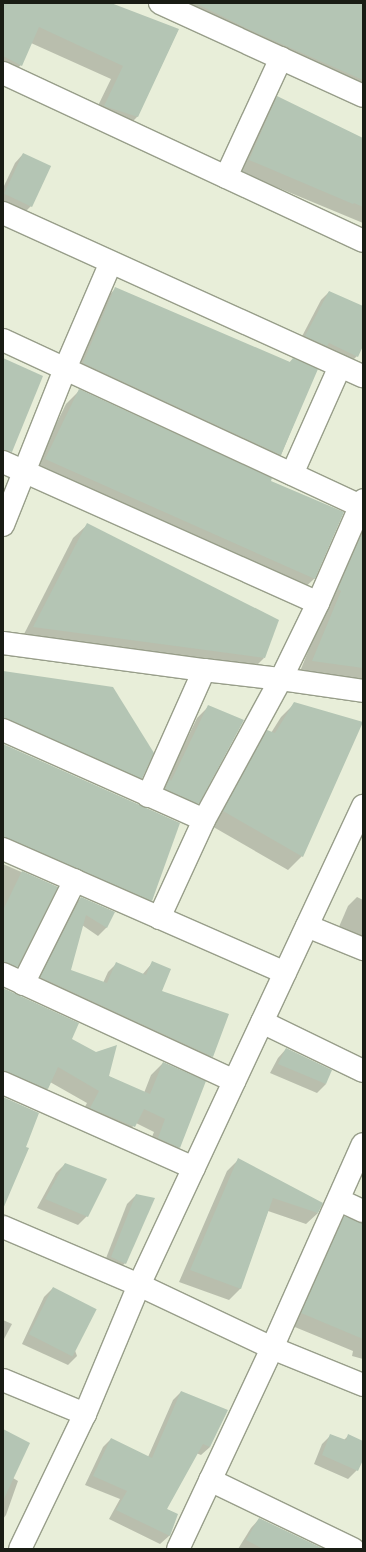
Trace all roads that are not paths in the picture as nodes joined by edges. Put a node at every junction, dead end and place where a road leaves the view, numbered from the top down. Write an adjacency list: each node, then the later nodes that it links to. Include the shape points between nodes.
1 (160, 3): 2 (street)
2 (281, 58): 4 (street); 5 (street)
3 (3, 73): 5 (street)
4 (363, 96)
5 (226, 177): 7 (street)
6 (3, 212): 8 (street)
7 (363, 241)
8 (111, 262): 10 (street); 11 (street)
9 (3, 340): 11 (street)
10 (340, 366): 12 (street); 15 (street)
11 (65, 369): 14 (street); 15 (street)
12 (363, 376)
13 (3, 462): 14 (street)
14 (24, 472): 17 (street); 18 (street)
15 (292, 474): 16 (street)
16 (362, 504): 18 (street)
17 (3, 525)
18 (318, 603): 21 (street)
19 (3, 643): 20 (street)
20 (204, 670): 21 (street); 24 (street)
21 (281, 679): 22 (street); 26 (street)
22 (363, 692)
23 (3, 730): 24 (street)
24 (148, 796): 26 (street)
25 (363, 806): 30 (street)
26 (204, 820): 29 (street)
27 (3, 849): 28 (street)
28 (75, 880): 29 (street); 34 (street)
29 (159, 918): 32 (street)
30 (307, 926): 31 (street); 32 (street)
31 (363, 950)
32 (285, 973): 35 (street)
33 (3, 974): 34 (street)
34 (23, 984): 37 (street)
35 (262, 1022): 36 (street); 37 (street)
36 (363, 1071)
37 (235, 1081): 40 (street)
38 (3, 1083): 40 (street)
39 (363, 1144): 41 (street)
40 (194, 1168): 44 (street)
41 (339, 1200): 42 (street); 45 (street)
42 (363, 1211)
43 (3, 1227): 44 (street)
44 (139, 1285): 45 (street); 48 (street)
45 (272, 1348): 47 (street); 49 (street)
46 (3, 1380): 48 (street)
47 (363, 1384)
48 (85, 1414): 51 (street)
49 (210, 1480): 50 (street); 52 (street)
50 (319, 1542): 53 (street)
51 (20, 1549)
52 (178, 1549)
53 (353, 1549)

